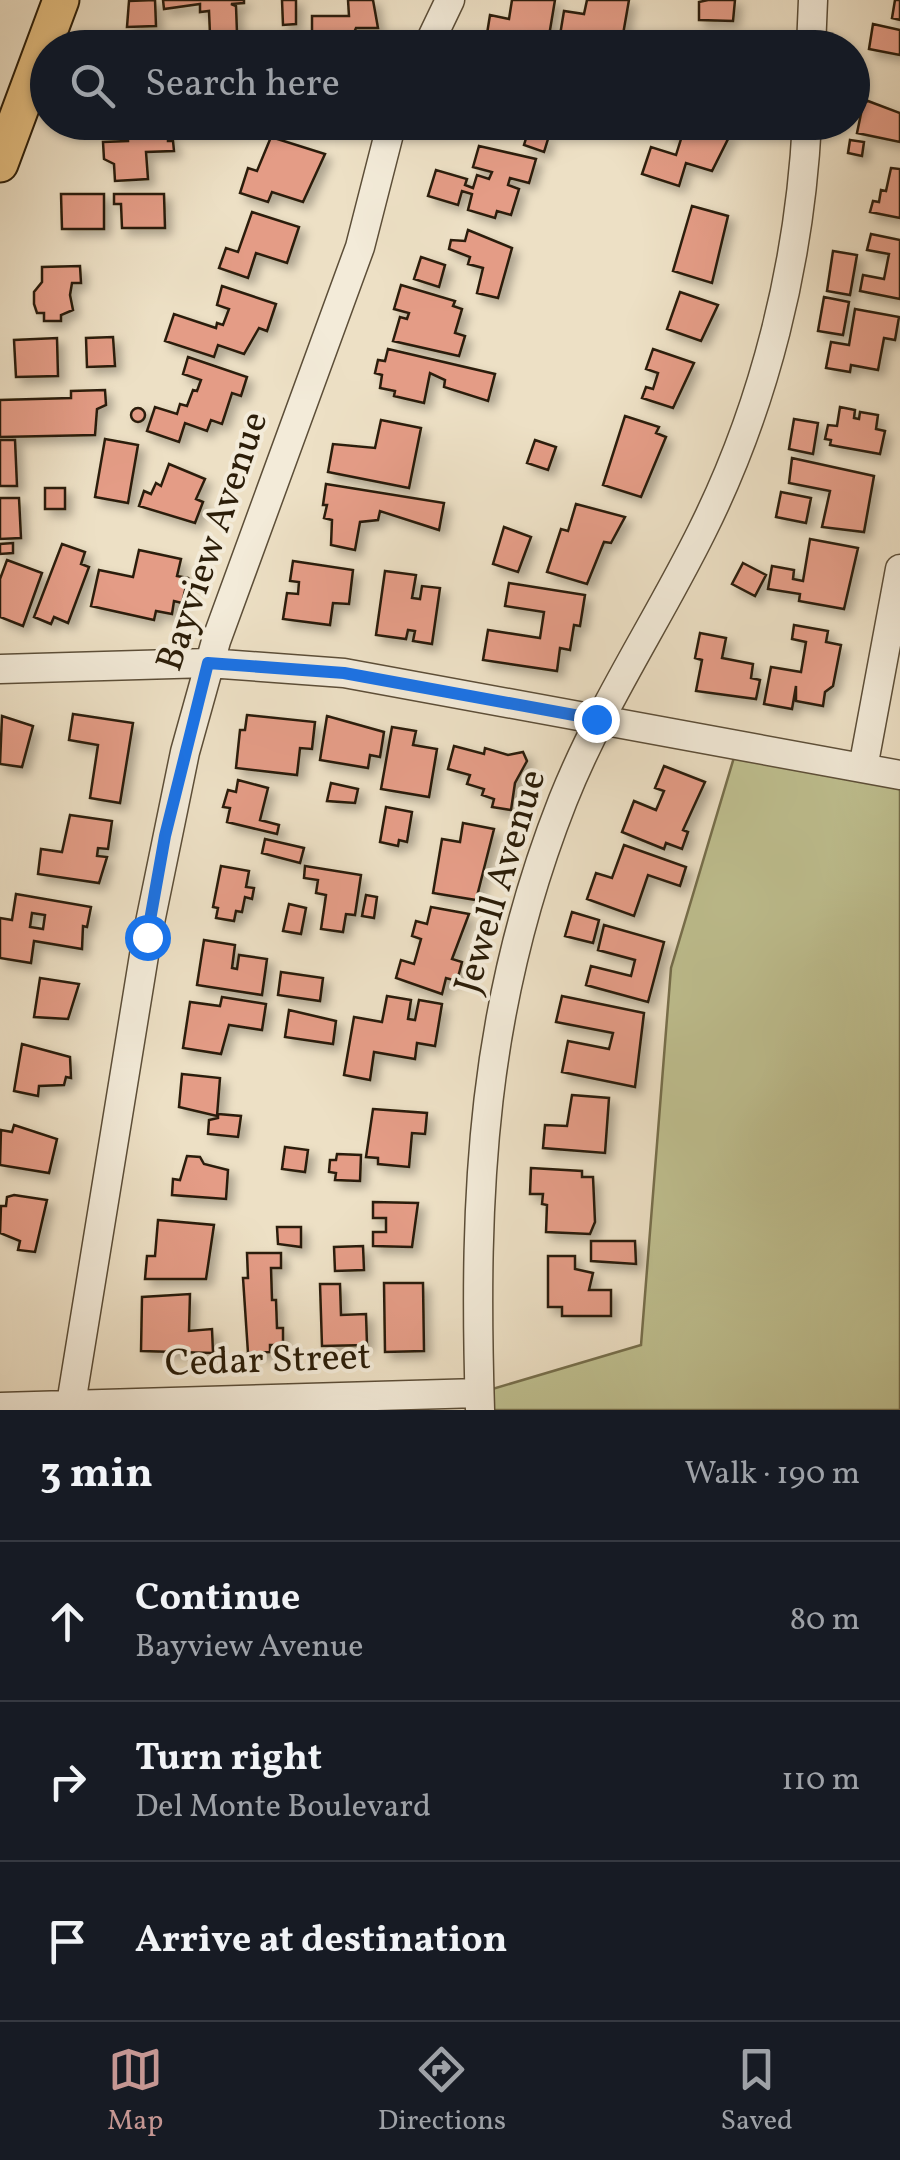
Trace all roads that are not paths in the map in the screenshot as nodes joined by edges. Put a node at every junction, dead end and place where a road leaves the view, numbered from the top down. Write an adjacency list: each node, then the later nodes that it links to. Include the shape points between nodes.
1 (61, 0): 4 (main road)
2 (450, 0): 5 (street)
3 (812, 0): 6 (street)
4 (50, 30)
5 (436, 30)
6 (811, 30)
7 (30, 83): 10 (main road)
8 (387, 140): 12 (street, Bayview Avenue, via 360,248)
9 (805, 140): 14 (street, Jewell Avenue, via 797,230 756,398 704,528)
10 (0, 164)
11 (900, 569): 15 (street)
12 (208, 663): 13 (street); 14 (street, via 344,673); 19 (street, Bayview Avenue, via 165,836)
13 (0, 669)
14 (596, 719): 15 (street); 17 (street, Jewell Avenue, via 532,888 496,1036 478,1186)
15 (863, 768): 16 (street)
16 (900, 775)
17 (479, 1401): 19 (street, Cedar Street)
18 (0, 1406): 19 (street, Cedar Street)
19 (71, 1408)

